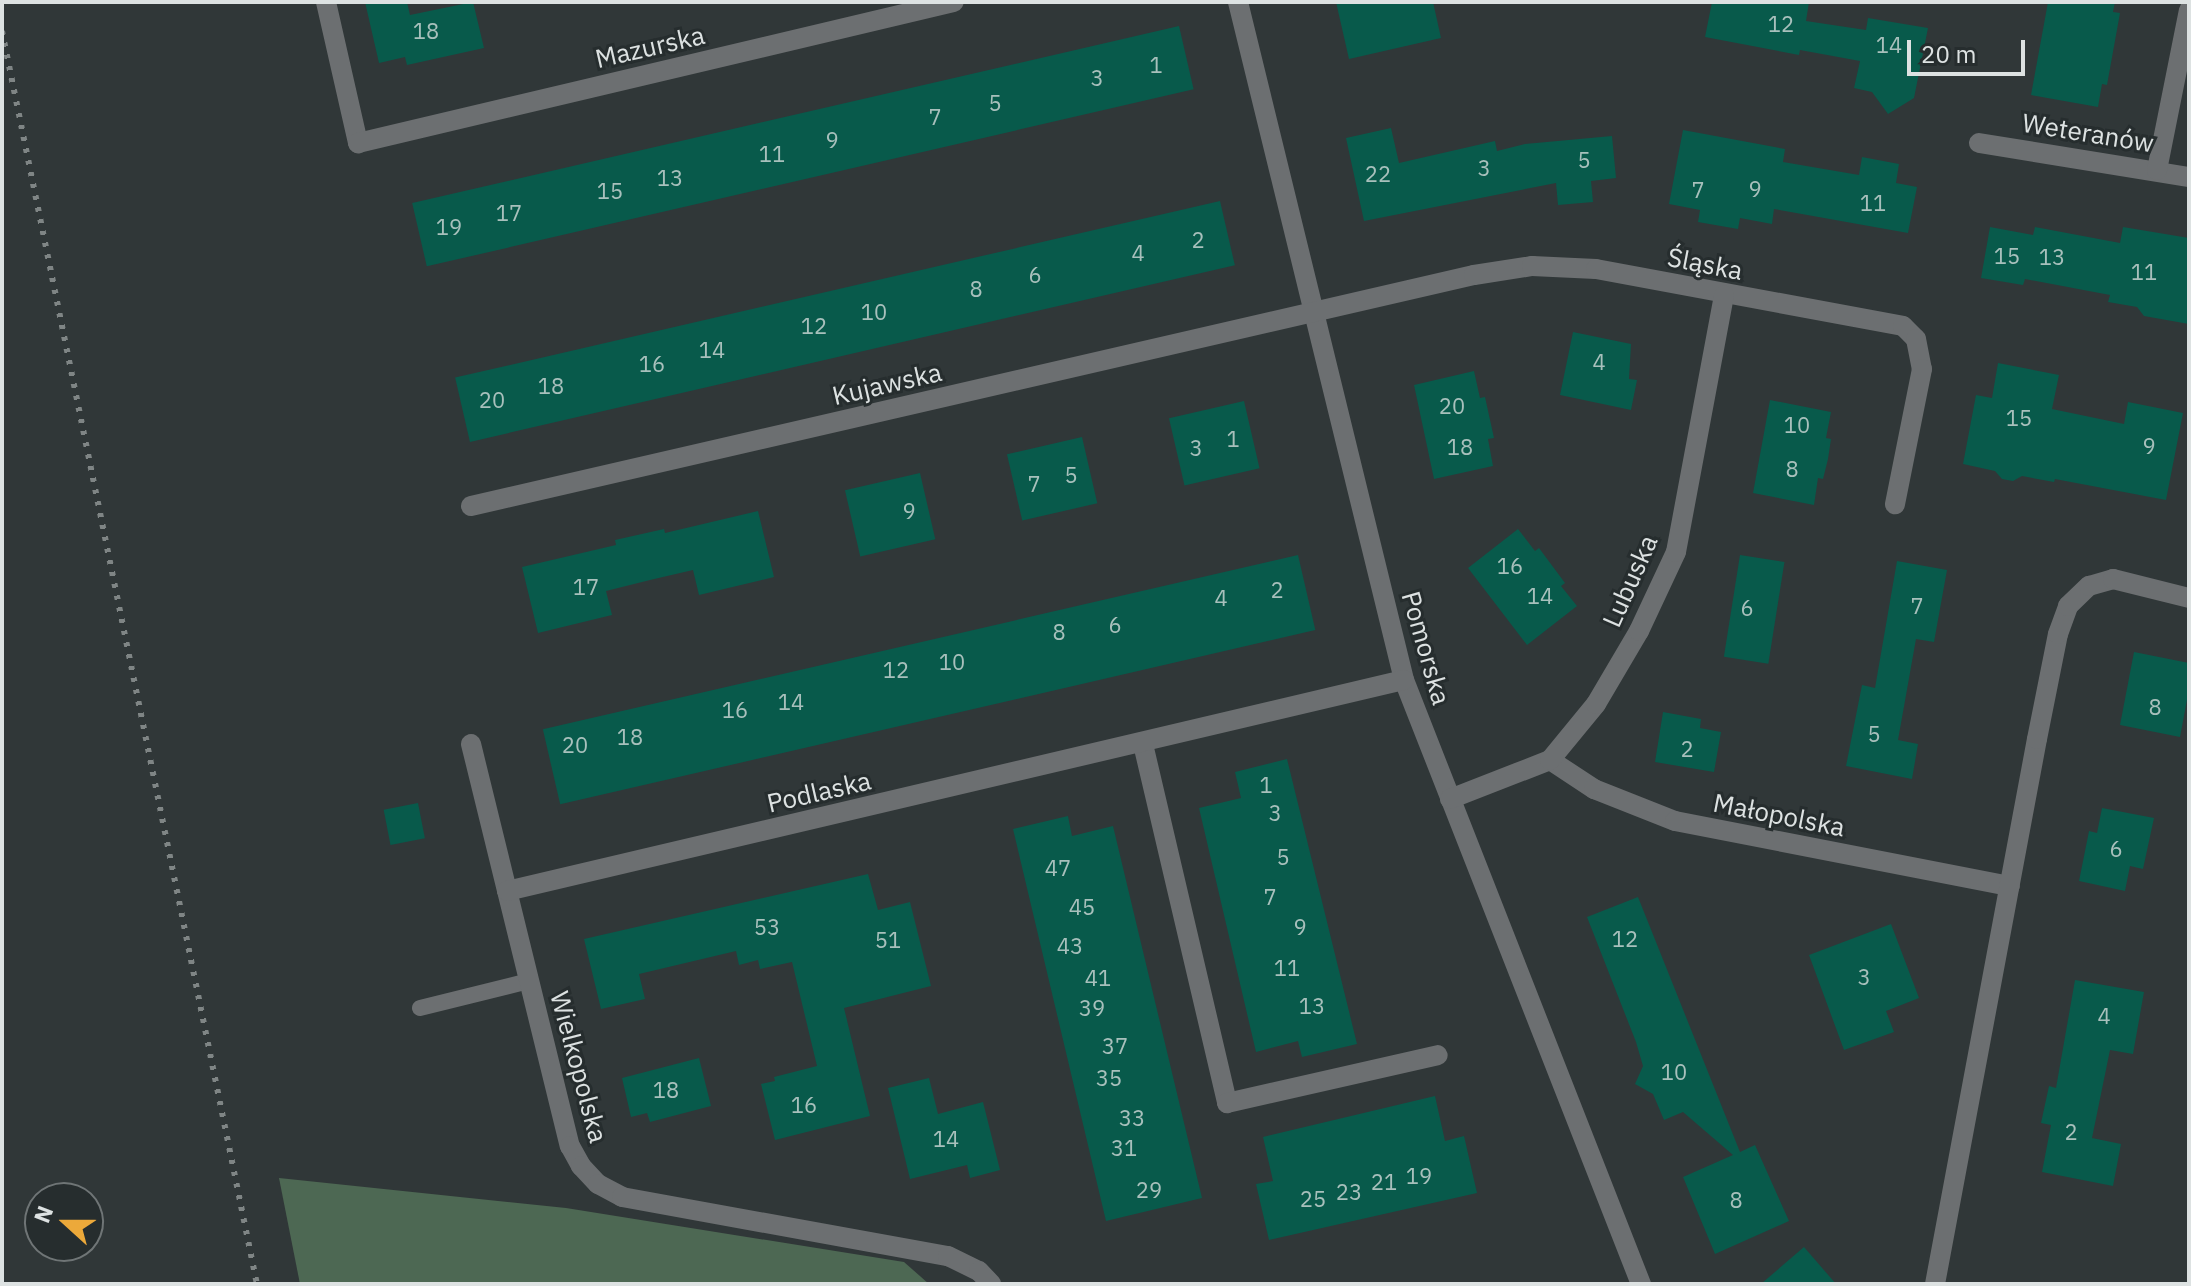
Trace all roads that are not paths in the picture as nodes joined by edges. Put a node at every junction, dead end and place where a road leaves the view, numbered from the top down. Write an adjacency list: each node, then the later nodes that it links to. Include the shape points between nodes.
1 (326, 2): 2 (street, Mazurska, via 358,143)
2 (954, 2)
3 (1238, 2): 9 (street, Pomorska)
4 (2189, 10): 6 (street)
5 (1979, 143): 6 (street, Weteranów)
6 (2157, 170): 7 (street, Weteranów)
7 (2189, 177)
8 (1724, 295): 9 (street, Śląska, via 1596,269 1532,266); 10 (street, Śląska, via 1903,326 1916,339 1922,369); 16 (street, Lubuska, via 1676,552 1639,631 1596,704)
9 (1314, 312): 11 (street, Kujawska); 13 (street, Pomorska)
10 (1895, 504)
11 (471, 506)
12 (2189, 598): 18 (street, via 2113,579 2089,586 2068,606 2058,634)
13 (1404, 680): 15 (street, Podlaska); 17 (street, Pomorska)
14 (471, 744): 19 (street, Wielkopolska)
15 (1143, 744): 19 (street, Podlaska); 22 (street, via 1227,1103)
16 (1550, 760): 17 (street, Lubuska); 18 (street, Małopolska, via 1594,789 1675,821)
17 (1450, 799): 24 (street, Pomorska)
18 (2010, 886): 25 (street)
19 (507, 891): 20 (street, Wielkopolska)
20 (529, 981): 21 (lane); 23 (street, Wielkopolska, via 570,1146 598,1184 644,1202 948,1256 979,1271)
21 (420, 1008)
22 (1438, 1055)
23 (991, 1284)
24 (1641, 1284)
25 (1935, 1284)

